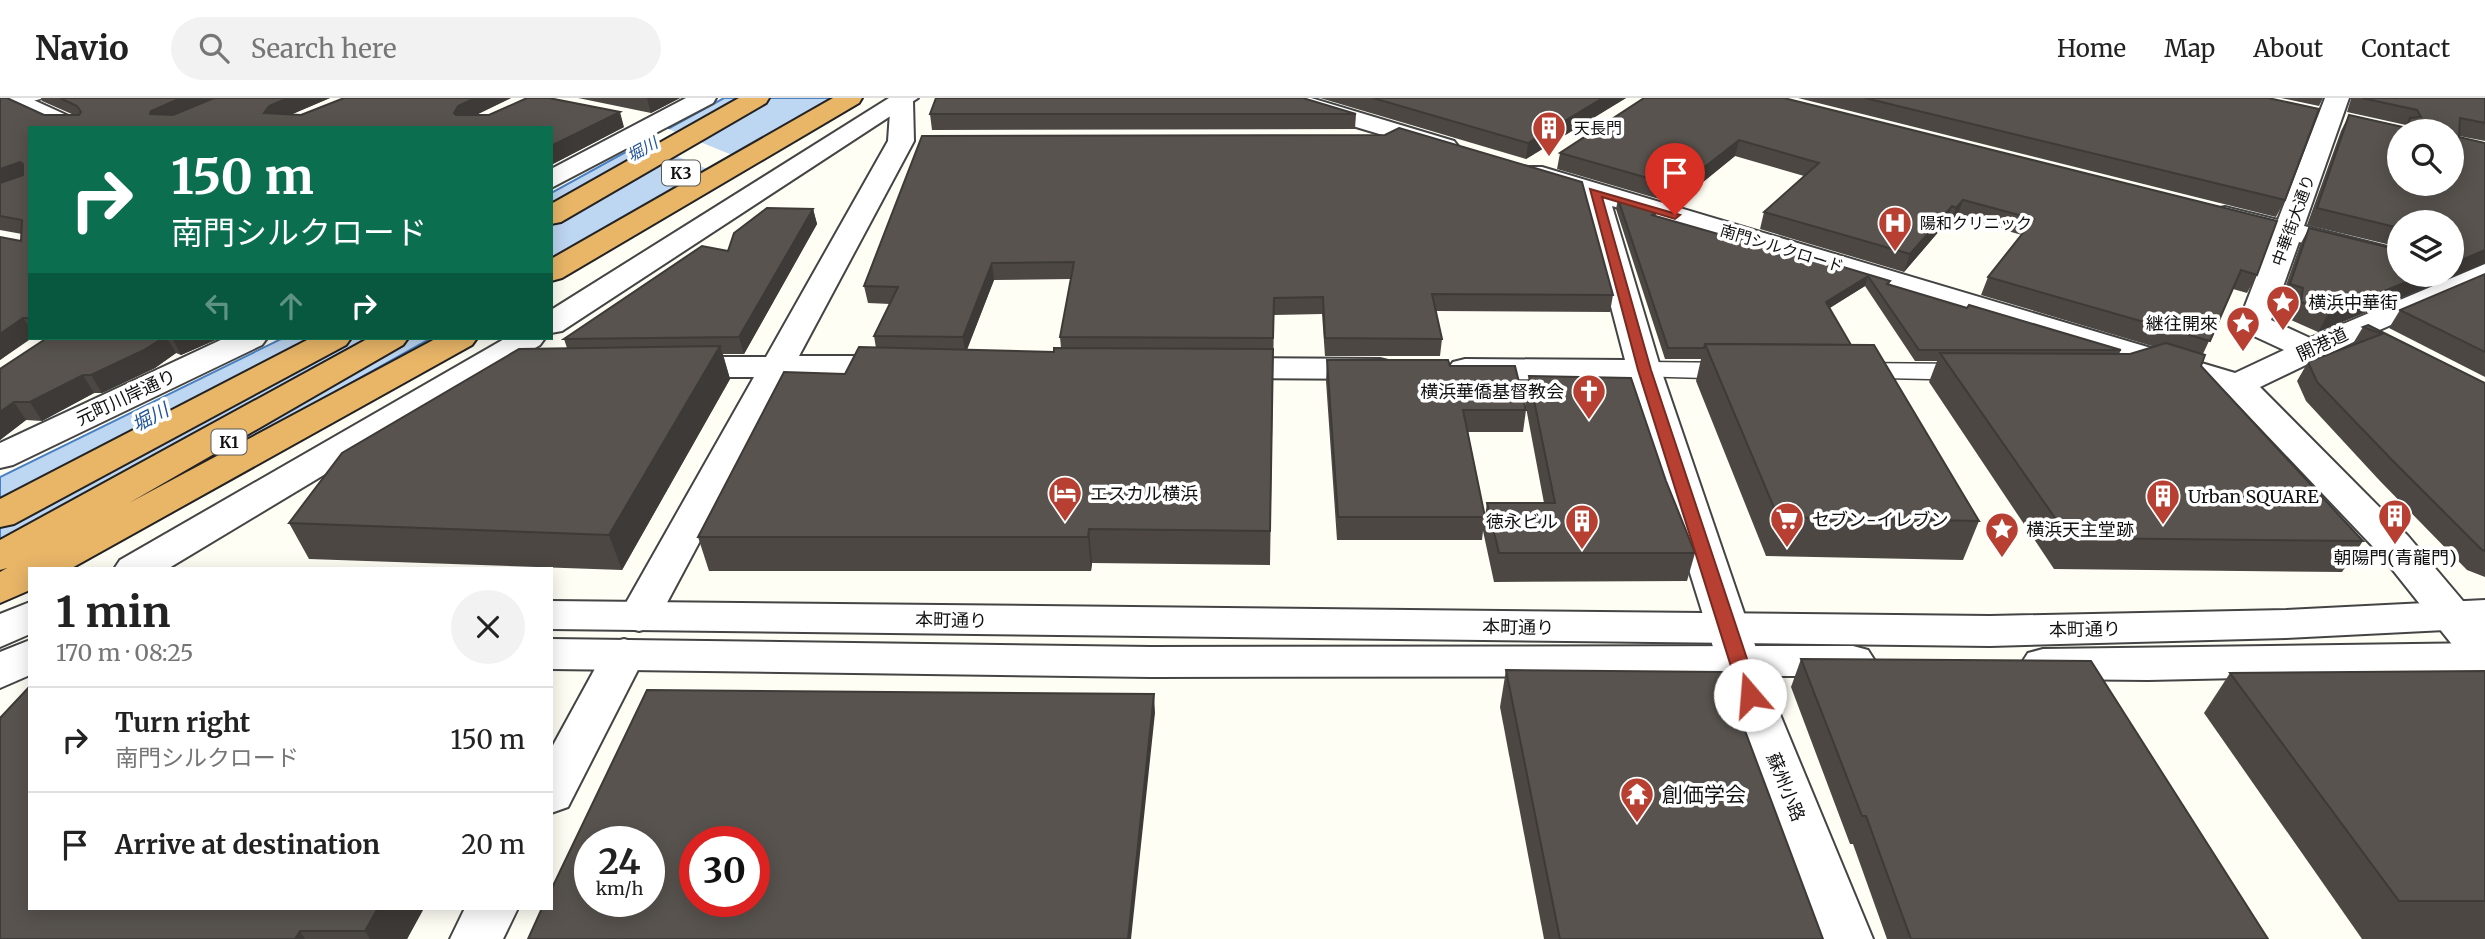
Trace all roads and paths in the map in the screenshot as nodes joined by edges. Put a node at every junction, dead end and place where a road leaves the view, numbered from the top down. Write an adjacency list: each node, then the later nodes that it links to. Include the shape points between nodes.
1 (705, 98): 10 (street)
2 (757, 98): 20 (highway, K3)
3 (810, 98): 22 (highway, K3)
4 (850, 98): 12 (highway)
5 (1285, 98): 14 (street)
6 (904, 99): 27 (street); 38 (street, via 915,141)
7 (17, 101): 11 (street)
8 (2331, 113): 21 (street, 中華街大通り)
9 (616, 116): 10 (street)
10 (657, 124): 17 (street)
11 (71, 126)
12 (796, 130): 24 (highway); 26 (highway, via 707,193)
13 (1339, 140): 14 (street)
14 (1425, 140): 16 (street)
15 (1562, 152): 18 (street, 南門シルクロード, via 1519,168)
16 (1472, 154)
17 (553, 179)
18 (1594, 191): 37 (street, 南門シルクロード); 42 (street, 蘇州小路)
19 (2196, 208): 21 (street)
20 (553, 215)
21 (2289, 231): 23 (street); 35 (street, 中華街大通り, via 2254,324)
22 (553, 247)
23 (2387, 256)
24 (553, 271)
25 (2471, 274): 28 (street, 開港道)
26 (553, 286)
27 (553, 323)
28 (2357, 328): 34 (street); 35 (street, 開港道)
29 (247, 340): 48 (street, 元町川岸通り)
30 (332, 340): 49 (highway)
31 (388, 340): 49 (highway)
32 (427, 340): 49 (highway, K1)
33 (457, 340): 49 (highway)
34 (2395, 348)
35 (2309, 350): 47 (street, 開港道)
36 (533, 354): 50 (street, via 477,370)
37 (2153, 360): 46 (street); 47 (street, 南門シルクロード)
38 (777, 366): 39 (street); 40 (street); 54 (street)
39 (938, 367)
40 (645, 368)
41 (1187, 368): 42 (street)
42 (1644, 370): 43 (street); 55 (street, 蘇州小路)
43 (1769, 371)
44 (1825, 371): 45 (street)
45 (2005, 373)
46 (2102, 373)
47 (2238, 385): 51 (street)
48 (0, 457)
49 (18, 551): 53 (highway)
50 (145, 565)
51 (2468, 615): 55 (street, 本町通り, via 1990,631); 57 (street)
52 (553, 616): 54 (street, 本町通り)
53 (18, 621): 58 (street)
54 (632, 636): 55 (street, 本町通り, via 1151,662); 56 (street, 本町通り); 59 (street)
55 (1733, 645): 57 (street, 本町通り, via 2148,665); 62 (street, 蘇州小路)
56 (553, 654)
57 (2485, 657)
58 (0, 672)
59 (553, 789)
60 (491, 910): 61 (street)
61 (476, 939)
62 (1847, 939)

